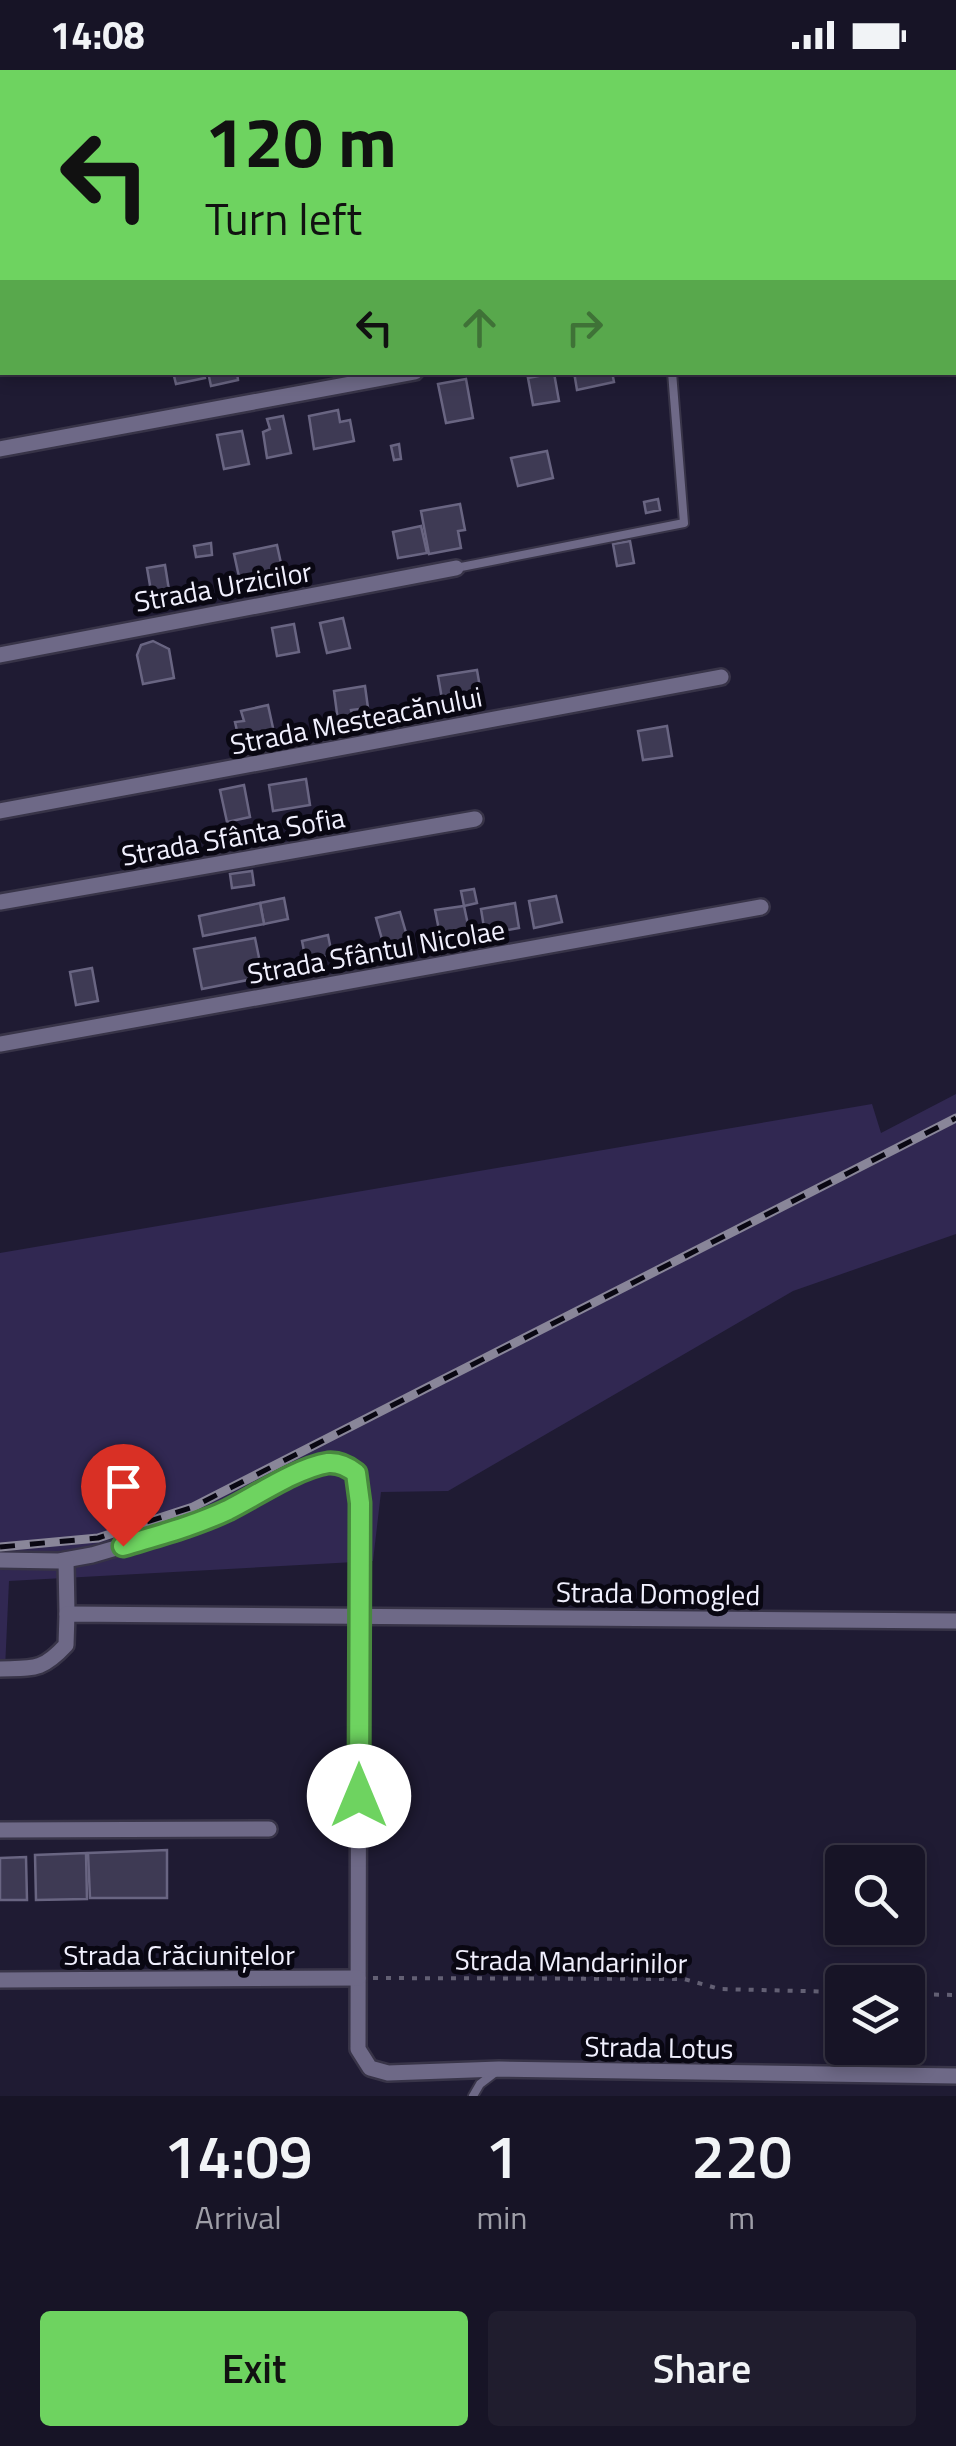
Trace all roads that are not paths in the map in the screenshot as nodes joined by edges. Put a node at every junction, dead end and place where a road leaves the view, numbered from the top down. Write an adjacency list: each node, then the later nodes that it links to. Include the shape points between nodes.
1 (399, 375): 3 (street)
2 (672, 375): 4 (lane, via 684,522)
3 (0, 449)
4 (456, 568): 5 (street, Strada Urzicilor)
5 (0, 655)
6 (721, 677): 7 (street, Strada Mesteacănului)
7 (0, 811)
8 (475, 819): 9 (street, Strada Sfânta Sofia)
9 (0, 902)
10 (761, 906): 11 (street, Strada Sfântul Nicolae)
11 (0, 1044)
12 (0, 1560): 13 (street)
13 (66, 1560): 14 (street); 15 (street, via 185,1528 337,1463 359,1482)
14 (66, 1614): 15 (street, Strada Domogled); 17 (street, via 66,1646 50,1664)
15 (359, 1615): 16 (street, Strada Domogled); 20 (street)
16 (956, 1621)
17 (0, 1668)
18 (268, 1829): 19 (street)
19 (0, 1830)
20 (358, 1978): 21 (street, Strada Crăciunițelor); 22 (street, Strada Lotus, via 358,2049 377,2072)
21 (0, 1980)
22 (499, 2069): 23 (street, Strada Lotus); 24 (lane)
23 (956, 2076)
24 (473, 2096)

